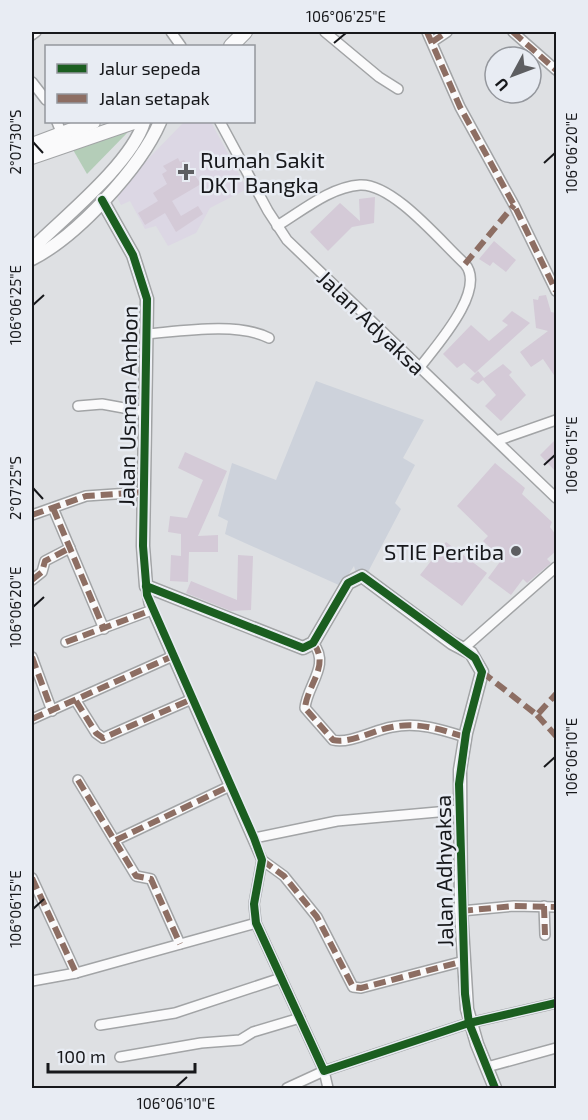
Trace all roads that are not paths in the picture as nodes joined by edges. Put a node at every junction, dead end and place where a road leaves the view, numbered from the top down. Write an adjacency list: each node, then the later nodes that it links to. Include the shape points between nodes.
1 (36, 32): 8 (street)
2 (171, 32): 10 (street)
3 (245, 32): 11 (main road)
4 (325, 32): 14 (street)
5 (427, 32): 9 (street)
6 (447, 32): 9 (street)
7 (513, 32): 12 (street)
8 (32, 35)
9 (432, 42): 28 (street, via 460,107)
10 (180, 45)
11 (232, 45)
12 (556, 70)
13 (32, 81): 15 (street)
14 (398, 89)
15 (45, 99)
16 (86, 123): 21 (main road)
17 (131, 123): 23 (main road)
18 (143, 123): 26 (street, via 93,190)
19 (159, 123): 24 (street, via 146,147)
20 (221, 123): 25 (street, Jalan Adyaksa)
21 (59, 127): 22 (main road)
22 (32, 145)
23 (32, 158)
24 (102, 200): 27 (street, via 70,231); 29 (street, Jalan Usman Ambon, via 140,273 147,299)
25 (278, 226): 31 (street, Jalan Adyaksa, via 302,256); 31 (street, via 321,198 358,185 367,186 396,199 465,264 471,280 465,302)
26 (32, 249)
27 (32, 259)
28 (556, 291)
29 (147, 334): 30 (street, via 234,330); 33 (street, Jalan Usman Ambon)
30 (269, 338)
31 (420, 367): 35 (street, Jalan Adyaksa)
32 (78, 406): 33 (street, via 102,404)
33 (146, 412): 36 (street, Jalan Usman Ambon)
34 (556, 420): 35 (street)
35 (499, 441): 37 (street, Jalan Adyaksa)
36 (144, 492): 38 (street, via 97,494); 43 (street, Jalan Usman Ambon)
37 (556, 498)
38 (53, 508): 39 (street); 40 (street)
39 (32, 515)
40 (70, 548): 42 (street, via 45,561 42,572); 45 (street)
41 (556, 567): 48 (street)
42 (32, 580)
43 (146, 586): 44 (street, Jalan Usman Ambon); 47 (street, via 296,647)
44 (152, 610): 45 (street); 49 (street, Jalan Usman Ambon)
45 (104, 629): 46 (street)
46 (66, 642)
47 (313, 643): 48 (street, via 348,583 362,576); 55 (street, via 320,666 305,708 333,740 345,741 409,724)
48 (467, 651): 55 (street, Jalan Adhyaksa, via 482,672)
49 (173, 656): 51 (street, Jalan Usman Ambon); 52 (street)
50 (32, 657): 53 (street)
51 (192, 699): 52 (street, via 103,738); 57 (street, Jalan Usman Ambon)
52 (76, 701): 53 (street)
53 (52, 711): 54 (street)
54 (32, 719)
55 (465, 737): 58 (street, Jalan Adhyaksa)
56 (78, 780): 60 (street)
57 (230, 786): 59 (street, Jalan Usman Ambon); 60 (street)
58 (460, 810): 59 (street, via 337,821); 65 (street, Jalan Adhyaksa)
59 (254, 838): 61 (street, Jalan Usman Ambon)
60 (116, 840): 68 (street, via 136,876 151,879)
61 (262, 860): 66 (street, via 254,904); 69 (street, via 284,876 317,917 353,987)
62 (32, 878): 70 (street)
63 (544, 906): 64 (street); 65 (street); 67 (street)
64 (556, 907)
65 (461, 910): 69 (street, Jalan Adhyaksa)
66 (256, 923): 68 (street); 71 (street)
67 (545, 935)
68 (180, 944): 70 (street)
69 (464, 961): 75 (street, Jalan Adhyaksa)
70 (76, 973): 72 (street)
71 (281, 978): 74 (street); 76 (street, via 176,1013)
72 (32, 981)
73 (556, 1003): 75 (street)
74 (300, 1018): 78 (street, via 253,1032 240,1040); 80 (street)
75 (470, 1023): 79 (street, Jalan Adhyaksa); 80 (street)
76 (100, 1025)
77 (556, 1048): 79 (street)
78 (120, 1057)
79 (487, 1067): 83 (street, Jalan Adhyaksa)
80 (324, 1071): 81 (street); 82 (street)
81 (287, 1089)
82 (328, 1089)
83 (495, 1089)

